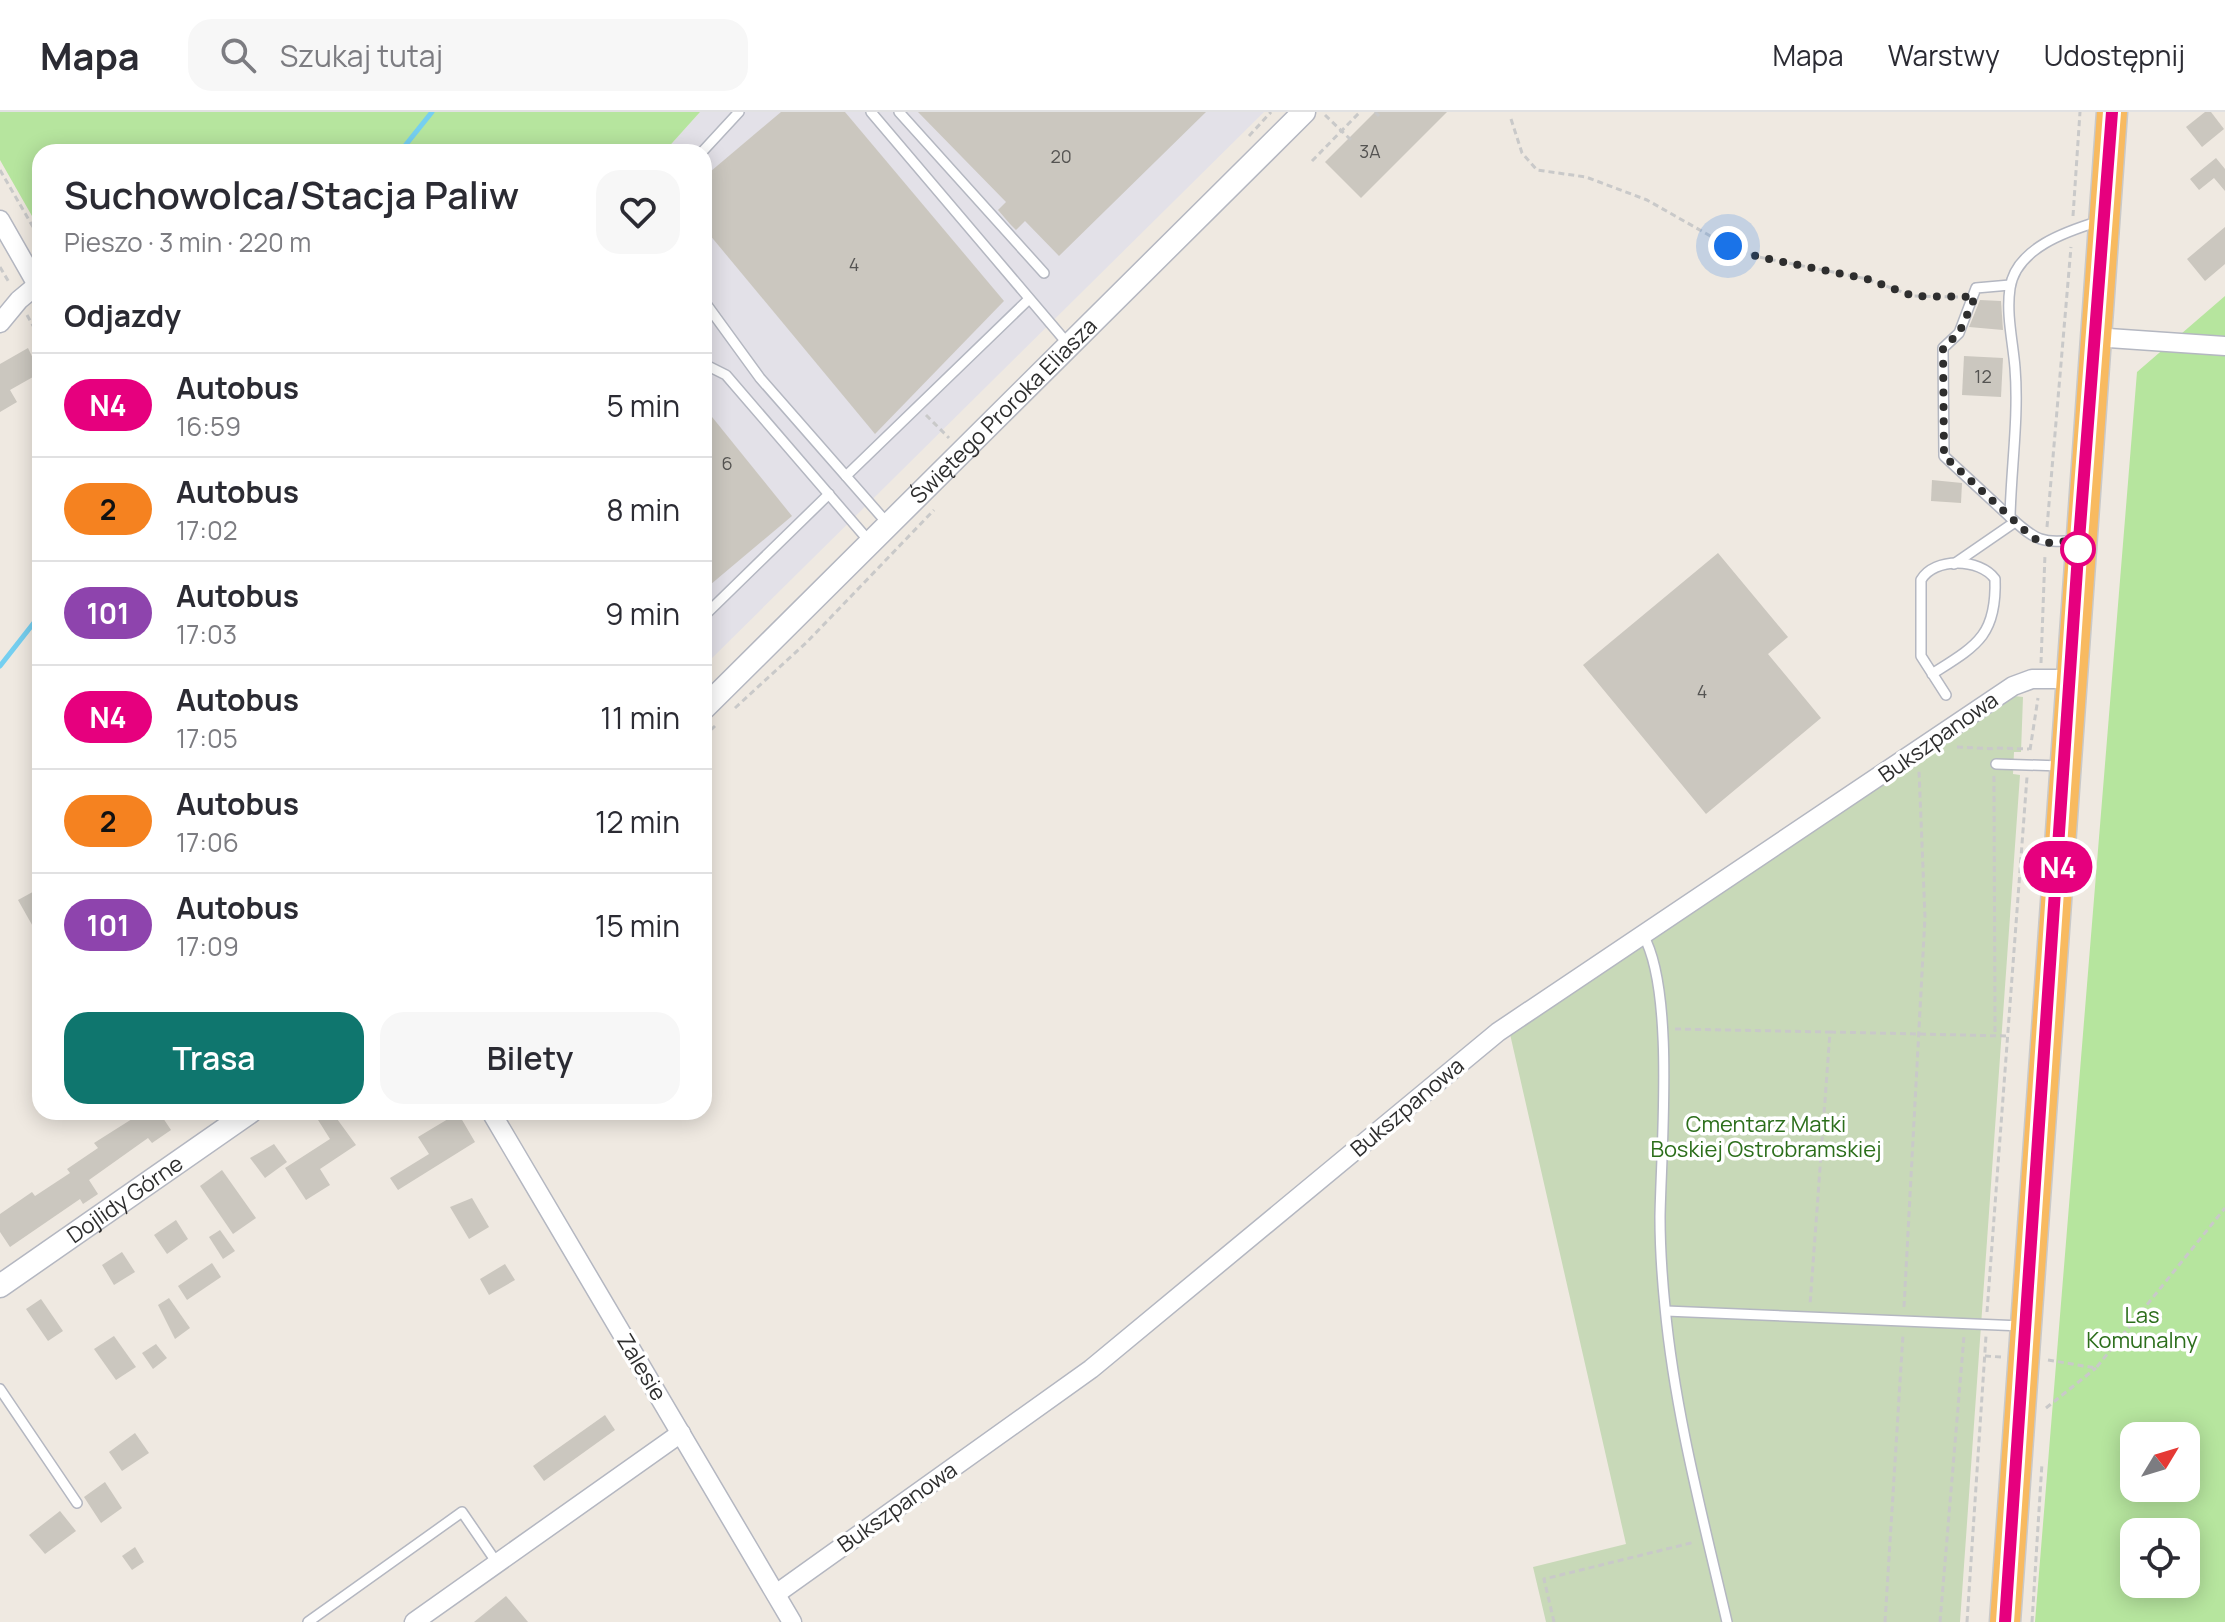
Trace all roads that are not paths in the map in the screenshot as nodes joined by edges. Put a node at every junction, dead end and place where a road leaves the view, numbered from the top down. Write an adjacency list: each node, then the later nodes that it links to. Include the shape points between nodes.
1 (739, 112): 6 (lane)
2 (871, 112): 13 (lane)
3 (899, 112): 9 (lane)
4 (1304, 112): 17 (street, Świętego Proroka Eliasza)
5 (2112, 112): 8 (highway)
6 (709, 144)
7 (0, 220): 10 (street)
8 (2103, 220): 11 (lane, via 2072,229 2027,257); 16 (highway)
9 (1044, 273)
10 (32, 275)
11 (2010, 285): 22 (lane, via 2015,369); 22 (lane, via 1976,288 1959,333 1943,348 1944,456)
12 (32, 292): 15 (street)
13 (1028, 300): 17 (lane); 20 (lane)
14 (712, 312): 20 (lane, via 760,378)
15 (0, 323)
16 (2094, 337): 18 (street); 24 (highway)
17 (1070, 346): 23 (street, Świętego Proroka Eliasza)
18 (2225, 346)
19 (712, 368): 21 (lane, via 726,375)
20 (846, 476): 23 (lane)
21 (829, 494): 25 (lane); 27 (lane)
22 (2012, 519): 24 (lane, via 2046,543); 26 (lane)
23 (890, 526): 25 (street, Świętego Proroka Eliasza)
24 (2079, 540): 29 (highway)
25 (871, 543): 31 (street, Świętego Proroka Eliasza)
26 (1954, 564): 28 (lane, via 1938,564 1921,580 1921,656); 28 (lane, via 1982,567 1995,579 1993,615 1988,632)
27 (712, 608)
28 (1932, 674): 30 (lane)
29 (2070, 679): 33 (highway); 34 (street, Bukszpanowa, via 2025,680 2013,686)
30 (1946, 695)
31 (712, 700)
32 (1996, 764): 33 (lane)
33 (2065, 767): 39 (highway)
34 (1642, 932): 38 (lane, via 1655,963 1662,1029 1660,1218); 44 (street, Bukszpanowa, via 1498,1032 1091,1369)
35 (239, 1120): 37 (street, Dojlidy Górne)
36 (496, 1120): 41 (street, Zalesie)
37 (0, 1286)
38 (1666, 1311): 39 (lane); 48 (lane, via 1682,1425)
39 (2026, 1326): 49 (highway)
40 (0, 1389): 42 (lane)
41 (681, 1433): 43 (street); 44 (street, Zalesie)
42 (77, 1503)
43 (497, 1563): 45 (lane, via 462,1512); 46 (street)
44 (776, 1594): 47 (street, Zalesie)
45 (308, 1622)
46 (414, 1622)
47 (792, 1622)
48 (1727, 1622)
49 (2005, 1622)

